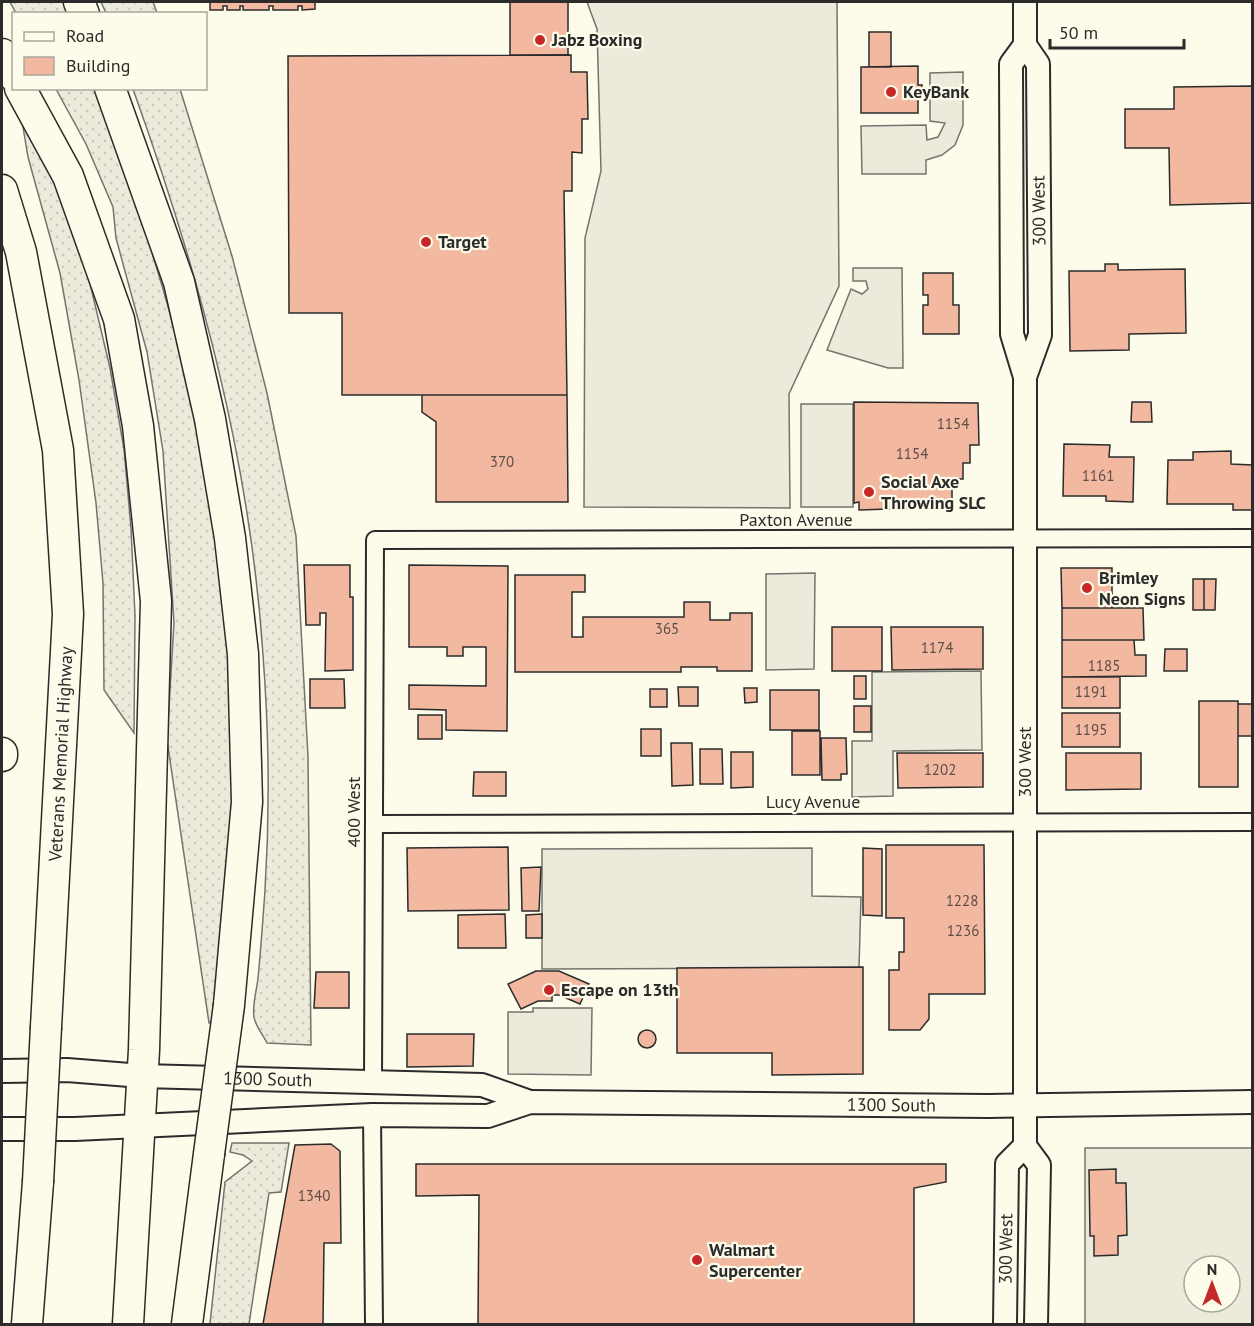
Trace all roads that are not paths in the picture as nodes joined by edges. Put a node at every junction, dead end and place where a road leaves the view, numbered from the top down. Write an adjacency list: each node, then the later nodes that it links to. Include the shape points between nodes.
1 (1025, 2): 2 (main road, 300 West)
2 (1025, 45): 7 (main road, 300 West, via 1038,64); 9 (main road, 300 West, via 1011,64)
3 (2, 54): 4 (highway)
4 (12, 72)
5 (21, 90): 18 (highway, via 68,176 119,319 138,426 156,602)
6 (111, 90): 30 (highway, bridge, via 179,282 210,419 230,538 243,654 247,801 229,1005)
7 (1040, 128): 9 (main road, via 1030,146); 10 (main road, 300 West, via 1040,335)
8 (2, 190): 28 (highway, Veterans Memorial Highway, bridge, via 21,252 58,450 68,614)
9 (1011, 210): 10 (main road, via 1025,257)
10 (1025, 377): 11 (main road, 300 West)
11 (1025, 538): 12 (street, Paxton Avenue); 13 (street, Paxton Avenue); 14 (main road, 300 West)
12 (1252, 538)
13 (375, 540): 16 (street, 400 West)
14 (1025, 822): 15 (street, Lucy Avenue); 16 (street, Lucy Avenue); 23 (main road, 300 West)
15 (1252, 822)
16 (374, 824): 19 (street, 400 West)
17 (2, 1071): 18 (main road, 1300 South, via 66,1070)
18 (142, 1076): 19 (main road, 1300 South); 25 (highway)
19 (373, 1084): 20 (main road, 1300 South, via 482,1086)
20 (505, 1092): 22 (main road, 1300 South); 24 (main road, via 488,1103 409,1102)
21 (1252, 1101): 23 (main road, 1300 South)
22 (530, 1102): 23 (main road, 1300 South); 24 (main road, 1300 South, via 488,1116)
23 (1025, 1105): 27 (main road, 300 West)
24 (372, 1115): 25 (main road, 1300 South); 31 (street)
25 (139, 1126): 26 (main road, 1300 South); 29 (highway)
26 (2, 1129)
27 (1025, 1146): 32 (main road, 300 West, via 1007,1164); 33 (main road, 300 West, via 1039,1165)
28 (27, 1324)
29 (128, 1324)
30 (187, 1324)
31 (374, 1324)
32 (1005, 1324)
33 (1036, 1324)

